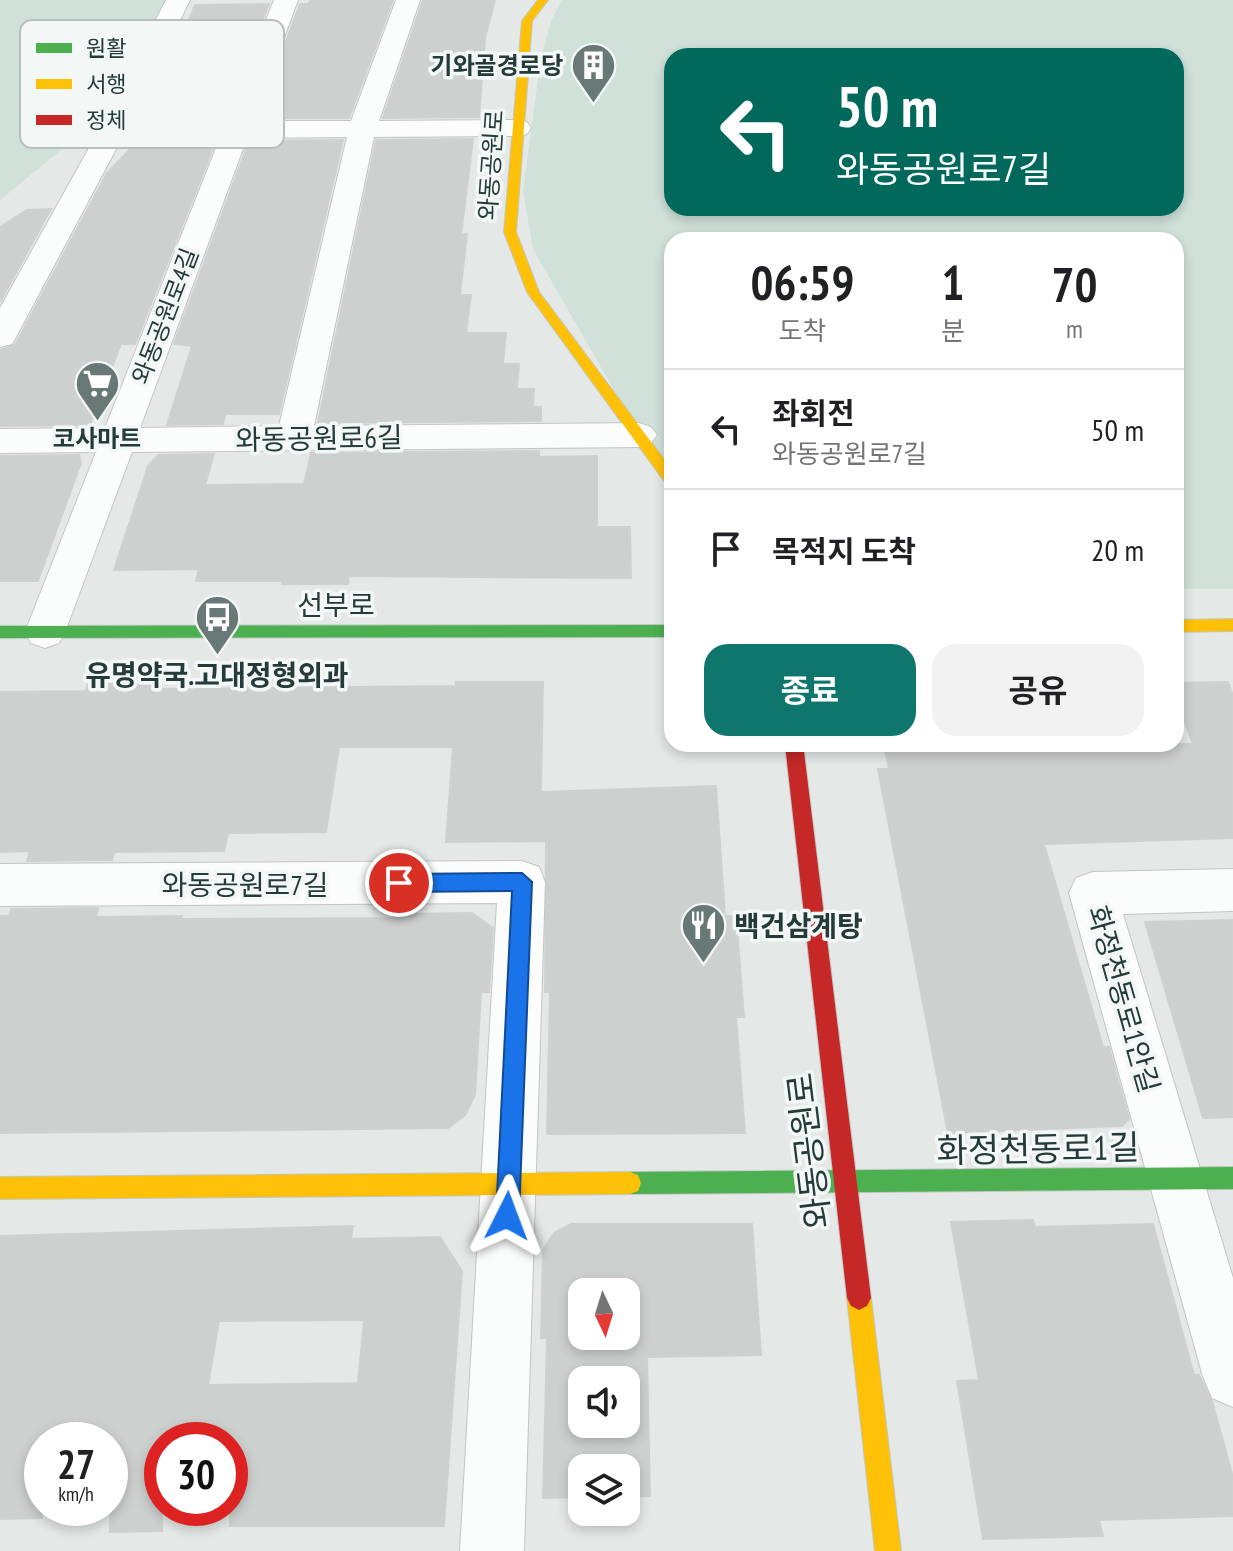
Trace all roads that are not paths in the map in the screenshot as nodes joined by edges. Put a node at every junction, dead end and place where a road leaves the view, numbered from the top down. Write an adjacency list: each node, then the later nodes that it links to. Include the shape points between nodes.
1 (178, 0): 5 (street)
2 (286, 0): 6 (street, 와동공원로4길)
3 (408, 0): 9 (street)
4 (543, 0): 7 (street, 와동공원로, via 527,21)
5 (168, 20)
6 (278, 20)
7 (517, 128): 9 (street); 13 (street, 와동공원로, via 510,232 533,292)
8 (284, 129): 9 (street)
9 (362, 129): 14 (street)
10 (103, 148): 12 (street)
11 (230, 148): 15 (street, 와동공원로4길)
12 (5, 320)
13 (639, 435): 14 (street, 와동공원로6길); 17 (street, 와동공원로)
14 (294, 439): 15 (street, 와동공원로6길)
15 (118, 440): 16 (street, 와동공원로6길); 22 (street, 와동공원로4길)
16 (0, 441)
17 (664, 470)
18 (1233, 625): 19 (street)
19 (1184, 626)
20 (664, 631): 22 (street, 선부로)
21 (0, 632): 22 (street, 선부로)
22 (45, 632)
23 (795, 752): 28 (street, 와동공원로)
24 (0, 885): 29 (street, 와동공원로7길, via 522,882)
25 (1233, 890): 26 (street, 화정천동로1안길, via 1093,893)
26 (1175, 1178): 27 (street, 화정천동로1길); 28 (street, 화정천동로1길); 31 (street, 화정천동로1안길)
27 (1233, 1178)
28 (844, 1182): 29 (street); 33 (street, 와동공원로)
29 (509, 1185): 30 (street); 32 (street)
30 (0, 1188)
31 (1233, 1377)
32 (492, 1551)
33 (888, 1551)

